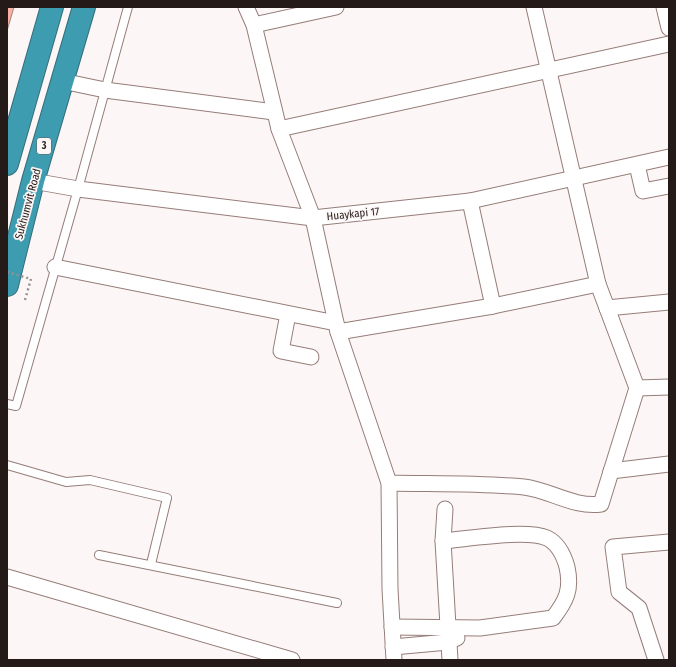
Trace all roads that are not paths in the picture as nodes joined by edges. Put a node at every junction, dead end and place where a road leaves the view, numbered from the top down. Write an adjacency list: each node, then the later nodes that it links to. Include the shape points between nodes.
1 (52, 7): 17 (highway)
2 (84, 7): 12 (highway, Sukhumvit Road / 3)
3 (128, 7): 13 (lane)
4 (244, 7): 8 (street)
5 (336, 7): 8 (street)
6 (534, 7): 11 (street)
7 (664, 7): 9 (street)
8 (254, 24): 14 (street)
9 (669, 28)
10 (669, 44): 11 (street)
11 (548, 70): 15 (street); 19 (street)
12 (62, 81): 13 (street); 20 (highway, Sukhumvit Road / 3)
13 (105, 90): 14 (street); 22 (lane)
14 (274, 112): 15 (street)
15 (279, 128): 24 (street)
16 (669, 158): 18 (street, Huaykapi 17)
17 (7, 164)
18 (636, 165): 19 (street, Huaykapi 17); 21 (street, via 643,191)
19 (573, 179): 23 (street, Huaykapi 17); 26 (street)
20 (34, 181): 22 (street, Huaykapi 17); 27 (highway, Sukhumvit Road / 3)
21 (669, 186)
22 (78, 189): 24 (street, Huaykapi 17); 25 (lane)
23 (470, 201): 24 (street, Huaykapi 17); 29 (street)
24 (313, 218): 32 (street)
25 (55, 267): 31 (street); 36 (lane, via 16,406)
26 (598, 284): 29 (street); 30 (street)
27 (7, 285)
28 (669, 302): 30 (street)
29 (493, 306): 32 (street)
30 (607, 308): 35 (street)
31 (288, 314): 32 (street); 33 (street, via 281,351)
32 (337, 327): 40 (street)
33 (310, 358)
34 (669, 387): 35 (street)
35 (637, 388): 39 (street)
36 (7, 404)
37 (669, 464): 39 (street)
38 (7, 465): 45 (lane, via 66,482 90,480 167,498)
39 (611, 470): 40 (street, via 601,504 592,506 525,487)
40 (389, 483): 48 (street)
41 (445, 509): 42 (street)
42 (443, 541): 49 (street); 49 (street, via 525,534 547,538 564,553 569,576 566,602 553,618)
43 (669, 542): 54 (street, via 613,547 619,592 639,608)
44 (99, 555): 45 (lane)
45 (150, 564): 47 (lane)
46 (7, 577): 51 (street)
47 (337, 603)
48 (392, 626): 49 (street); 50 (street)
49 (447, 635): 50 (street); 53 (street)
50 (394, 653)
51 (260, 656): 52 (street)
52 (292, 660)
53 (450, 660)
54 (656, 660)

